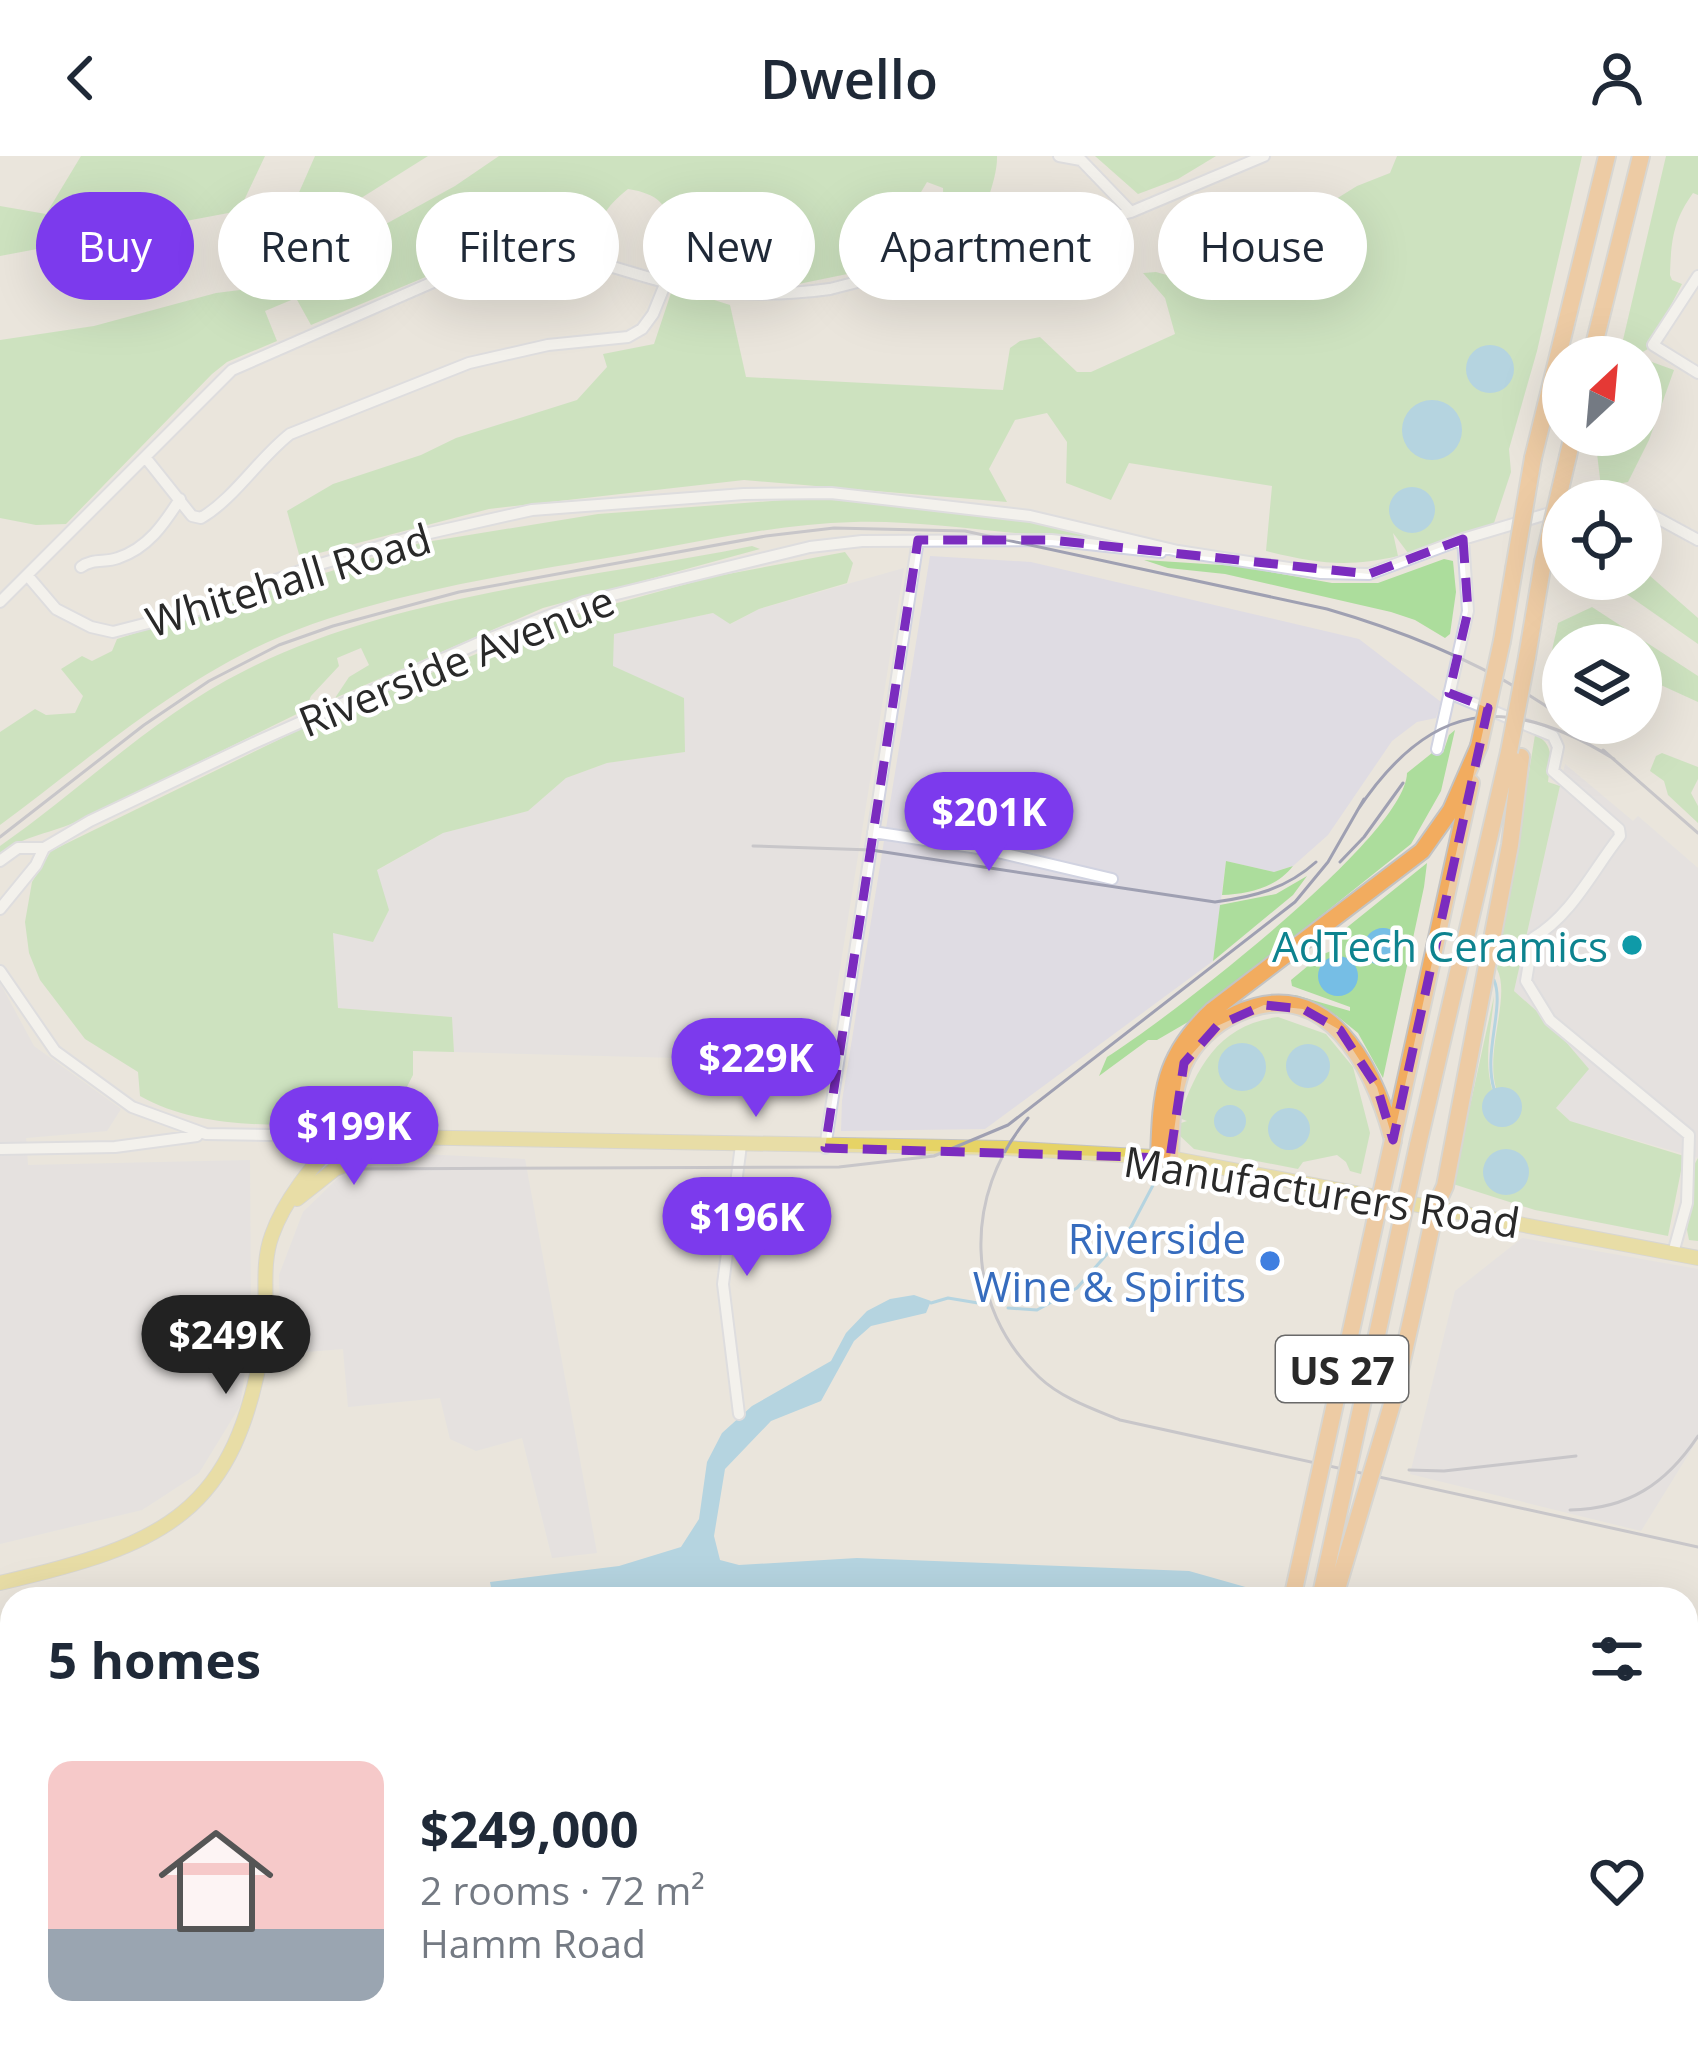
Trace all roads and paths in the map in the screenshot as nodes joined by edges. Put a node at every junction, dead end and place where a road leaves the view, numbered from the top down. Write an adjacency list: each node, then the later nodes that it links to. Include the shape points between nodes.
1 (1060, 156): 5 (street, via 1081,160)
2 (1264, 156): 6 (street)
3 (1606, 156): 25 (highway, US 27, bridge, via 1533,458)
4 (1641, 156): 10 (highway)
5 (1112, 192)
6 (1134, 211)
7 (643, 276): 13 (street, via 570,254 495,255 232,370)
8 (1698, 276): 11 (street, via 1653,345)
9 (658, 300): 14 (street, via 628,338 469,362 290,434 201,518)
10 (1596, 336)
11 (1698, 374)
12 (1568, 456): 27 (highway, US 27, bridge, via 1543,562)
13 (145, 457): 14 (street); 22 (street)
14 (180, 499): 21 (street, via 146,544)
15 (1542, 515): 17 (street, Whitehall Road)
16 (1662, 521): 19 (street)
17 (1463, 539): 20 (street, Whitehall Road, via 1369,574); 24 (street, via 1468,611)
18 (918, 540): 20 (street, Riverside Avenue); 28 (street); 29 (street, Riverside Avenue, via 810,547 584,602 254,743)
19 (1698, 541)
20 (1178, 551): 22 (street, Whitehall Road, via 1030,516 916,500 744,494 532,510 412,537 113,632 56,609)
21 (81, 567)
22 (27, 575): 23 (street)
23 (0, 602)
24 (1449, 693): 26 (street); 44 (street, via 1553,736 1553,771 1619,829 1592,878 1533,938 1526,981 1550,1019 1689,1135 1690,1179)
25 (1479, 746): 37 (highway, US 27); 41 (highway, via 1437,836 1422,851 1188,1034 1160,1105)
26 (1437, 749)
27 (1515, 755): 42 (highway, via 1510,845); 49 (highway, US 27, bridge, via 1418,1145)
28 (873, 832): 31 (street); 39 (street)
29 (44, 848): 30 (street, via 18,848); 32 (street)
30 (0, 861)
31 (1112, 879)
32 (0, 909)
33 (0, 971): 34 (street, Manufacturers Road, via 55,1051 101,1088)
34 (206, 1134): 35 (street, Manufacturers Road); 40 (street, via 115,1147)
35 (339, 1136): 36 (main road, Manufacturers Road); 43 (main road)
36 (408, 1139): 38 (main road, Manufacturers Road); 43 (main road, via 335,1169)
37 (1393, 1139): 41 (highway, via 1377,1088 1340,1030 1303,1009 1264,1005 1216,1026 1184,1063); 48 (highway, US 27, bridge)
38 (740, 1144): 39 (main road, Manufacturers Road); 46 (street, via 723,1284)
39 (825, 1148): 41 (main road, Manufacturers Road)
40 (0, 1149)
41 (1164, 1158): 42 (main road, Manufacturers Road)
42 (1436, 1207): 44 (main road, Manufacturers Road); 50 (highway, bridge, via 1393,1401)
43 (284, 1210): 47 (main road, via 266,1256 264,1332 248,1417 207,1489 148,1540)
44 (1673, 1253): 45 (main road, Manufacturers Road)
45 (1698, 1258)
46 (739, 1414)
47 (0, 1582)
48 (1295, 1587)
49 (1323, 1587)
50 (1338, 1587)

